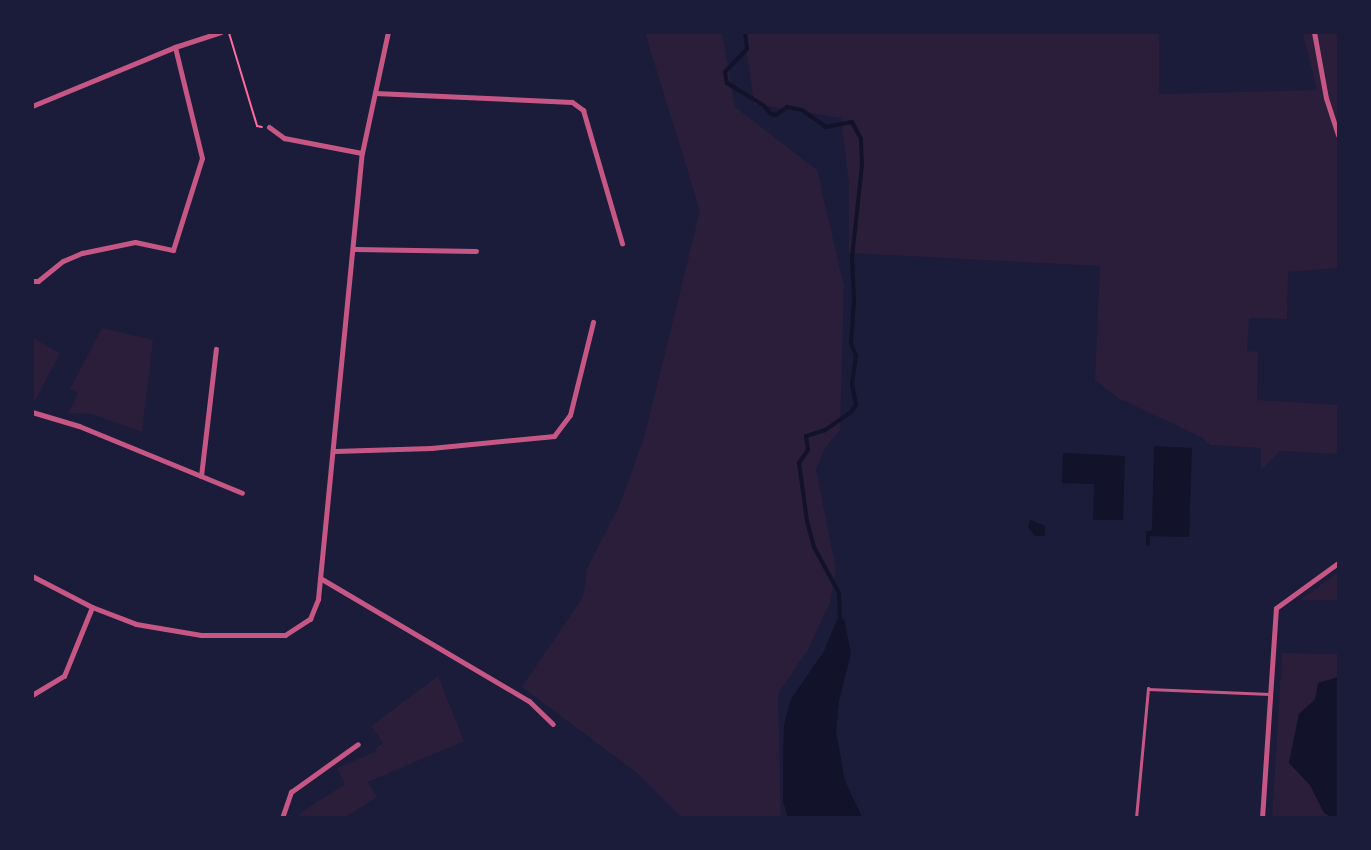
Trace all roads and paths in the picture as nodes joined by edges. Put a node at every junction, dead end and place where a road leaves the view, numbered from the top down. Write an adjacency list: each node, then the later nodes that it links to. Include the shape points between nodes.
1 (221, 32): 5 (street)
2 (229, 32): 8 (path, via 257,126)
3 (388, 32): 6 (street)
4 (1314, 32): 9 (street, via 1326,98)
5 (175, 47): 7 (street); 14 (street, via 202,158 173,250 135,242 82,253 63,261 38,281)
6 (375, 94): 10 (street); 11 (street, via 572,102 583,110)
7 (32, 106)
8 (269, 127): 10 (street, via 284,138)
9 (1338, 135)
10 (362, 153): 12 (street)
11 (622, 243)
12 (355, 249): 13 (street); 18 (street)
13 (476, 251)
14 (32, 281)
15 (593, 322): 18 (street, via 570,415 554,436 431,448)
16 (216, 349): 19 (street)
17 (33, 415): 19 (street, via 79,426)
18 (335, 450): 23 (street)
19 (201, 476): 20 (street)
20 (242, 492)
21 (1338, 563): 25 (street, via 1276,608)
22 (32, 576): 24 (street)
23 (320, 578): 24 (street, via 318,599 310,620 286,635 202,634 136,624); 27 (street, via 529,701)
24 (92, 607): 26 (street, via 64,676)
25 (1270, 694): 30 (lane, via 1148,690); 31 (street)
26 (32, 695)
27 (553, 724)
28 (358, 744): 29 (street, via 291,792)
29 (282, 818)
30 (1136, 818)
31 (1262, 818)

